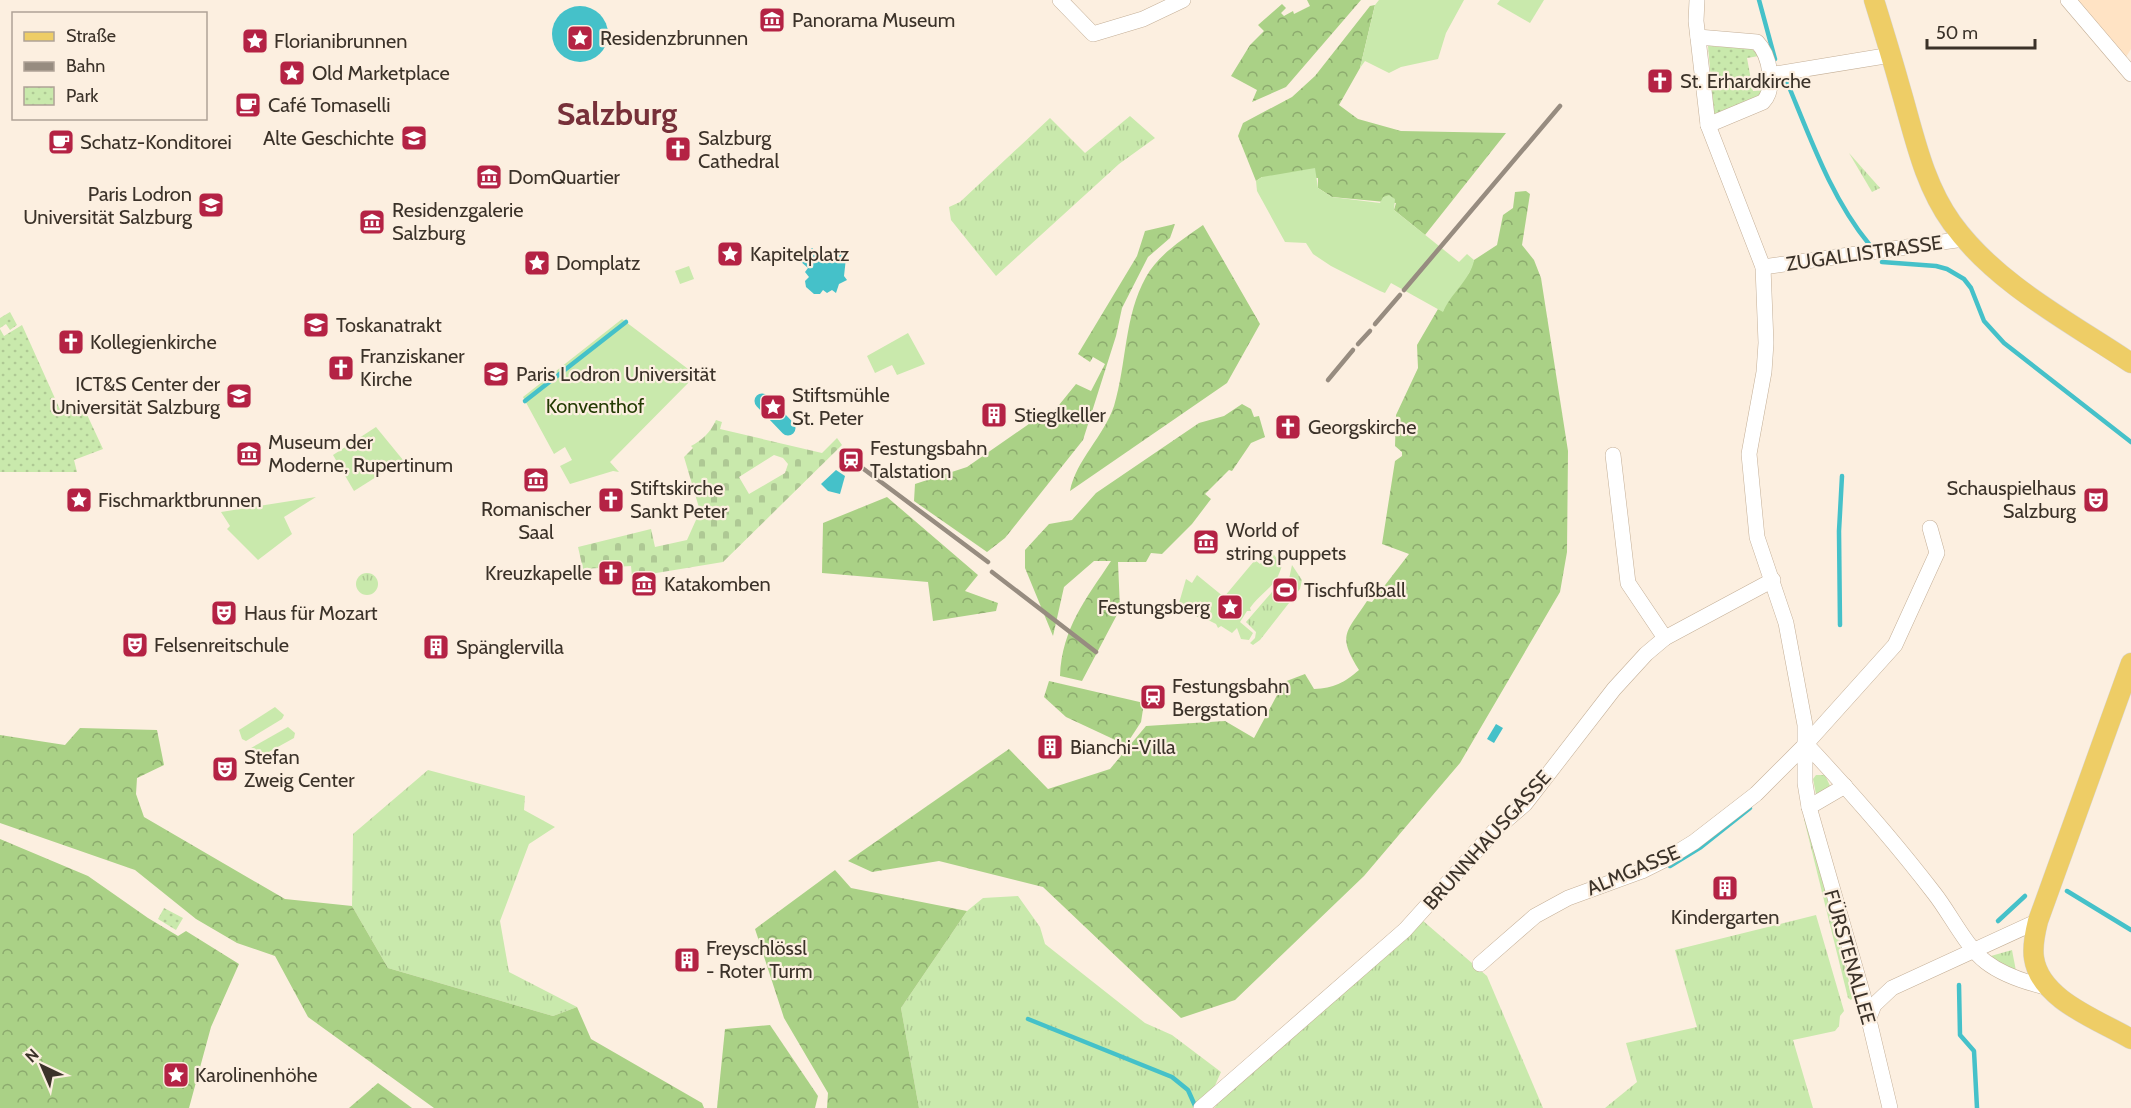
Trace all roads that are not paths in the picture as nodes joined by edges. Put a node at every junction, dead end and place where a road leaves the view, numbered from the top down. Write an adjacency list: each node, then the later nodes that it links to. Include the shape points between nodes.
1 (1060, 0): 2 (street, via 1093,34 1143,19)
2 (1183, 0)
3 (1697, 0): 6 (street, FÜRSTENALLEE)
4 (1874, 0): 7 (main road)
5 (2068, 0): 8 (street)
6 (1698, 37): 9 (street, via 1757,42); 10 (street, FÜRSTENALLEE)
7 (1891, 55): 9 (street); 11 (main road, via 1927,177)
8 (2131, 74)
9 (1769, 75): 10 (street, via 1771,92 1763,102)
10 (1708, 125): 12 (street, FÜRSTENALLEE)
11 (1964, 239): 12 (street, ZUGALLISTRASSE); 13 (main road, via 2002,275)
12 (1763, 267): 16 (street, FÜRSTENALLEE, via 1764,372 1749,454 1757,537)
13 (2131, 363)
14 (1613, 455): 17 (street, via 1628,583)
15 (1930, 528): 19 (street, ALMGASSE, via 1937,553 1895,645)
16 (1773, 580): 17 (street, BRUNNHAUSGASSE); 19 (street, FÜRSTENALLEE, via 1786,623)
17 (1665, 638): 28 (street, BRUNNHAUSGASSE, via 1614,689 1525,804 1496,829 1405,930)
18 (2131, 663): 22 (main road)
19 (1806, 744): 20 (street); 21 (street, FÜRSTENALLEE); 24 (street, ALMGASSE, via 1756,794 1694,842 1642,871 1550,907 1521,926)
20 (1845, 786): 21 (street); 23 (street, via 1935,894)
21 (1809, 807): 26 (street, FÜRSTENALLEE)
22 (2038, 921): 23 (street); 25 (main road, via 2033,957)
23 (1973, 949): 25 (street, via 1986,962 2025,982); 26 (street, via 1892,988 1874,1005)
24 (1480, 964)
25 (2049, 988): 27 (main road)
26 (1869, 1018): 29 (street, FÜRSTENALLEE)
27 (2131, 1039)
28 (1201, 1107)
29 (1890, 1108)

